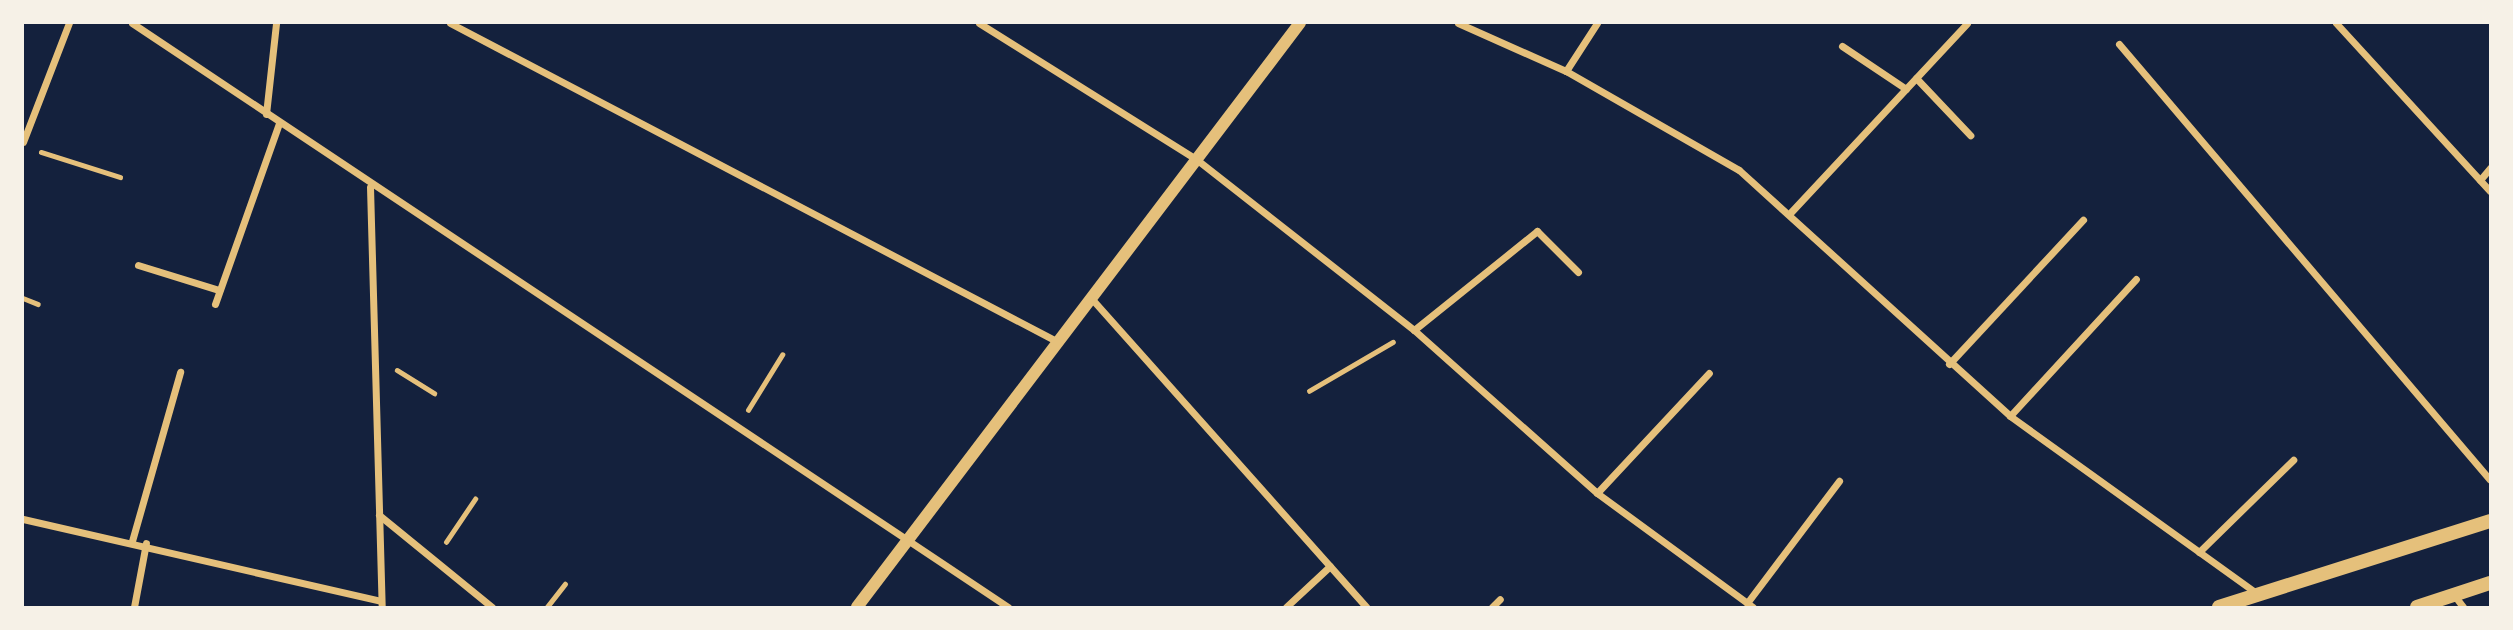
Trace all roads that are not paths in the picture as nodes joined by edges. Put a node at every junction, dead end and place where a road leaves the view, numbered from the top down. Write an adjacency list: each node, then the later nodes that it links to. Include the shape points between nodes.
1 (69, 23): 19 (street)
2 (132, 23): 16 (street)
3 (276, 23): 16 (street)
4 (450, 23): 34 (street)
5 (979, 23): 20 (street)
6 (1300, 23): 20 (street)
7 (1458, 23): 13 (street)
8 (1597, 23): 13 (street)
9 (1967, 23): 14 (street)
10 (2336, 23): 22 (street)
11 (2119, 44): 40 (street)
12 (1842, 46): 15 (street)
13 (1566, 71): 25 (street, via 1738,170)
14 (1916, 78): 15 (street); 18 (street)
15 (1906, 89): 25 (street)
16 (266, 114): 17 (street)
17 (279, 123): 23 (street); 30 (street)
18 (1970, 135)
19 (23, 142)
20 (1196, 159): 31 (street); 33 (street)
21 (2490, 168): 22 (street)
22 (2480, 180): 24 (street)
23 (370, 187): 43 (street); 47 (street)
24 (2490, 191)
25 (1791, 212): 35 (street)
26 (2083, 220): 35 (street)
27 (138, 265): 30 (street)
28 (1578, 272): 33 (street, via 1537,231)
29 (2136, 279): 38 (street)
30 (219, 290): 32 (street)
31 (1091, 298): 34 (street); 50 (street)
32 (215, 304)
33 (1414, 330): 42 (street)
34 (1058, 342): 47 (street)
35 (1950, 363): 38 (street)
36 (180, 372): 46 (street)
37 (1709, 373): 42 (street)
38 (2010, 416): 49 (street)
39 (2293, 460): 49 (street)
40 (2490, 480)
41 (1839, 481): 56 (street)
42 (1597, 493): 56 (street)
43 (379, 515): 55 (street); 58 (street)
44 (23, 519): 46 (street)
45 (2490, 521): 52 (main road)
46 (132, 541): 48 (street)
47 (907, 541): 59 (street); 60 (street)
48 (146, 543): 55 (street); 57 (street)
49 (2199, 552): 52 (street)
50 (1329, 566): 61 (street); 62 (street)
51 (2490, 583): 54 (main road)
52 (2260, 595): 64 (main road)
53 (1500, 599): 63 (street)
54 (2459, 601): 65 (main road)
55 (382, 604)
56 (1750, 605)
57 (134, 607)
58 (492, 607)
59 (857, 607)
60 (1008, 607)
61 (1286, 607)
62 (1366, 607)
63 (1492, 607)
64 (2219, 607)
65 (2417, 607)

